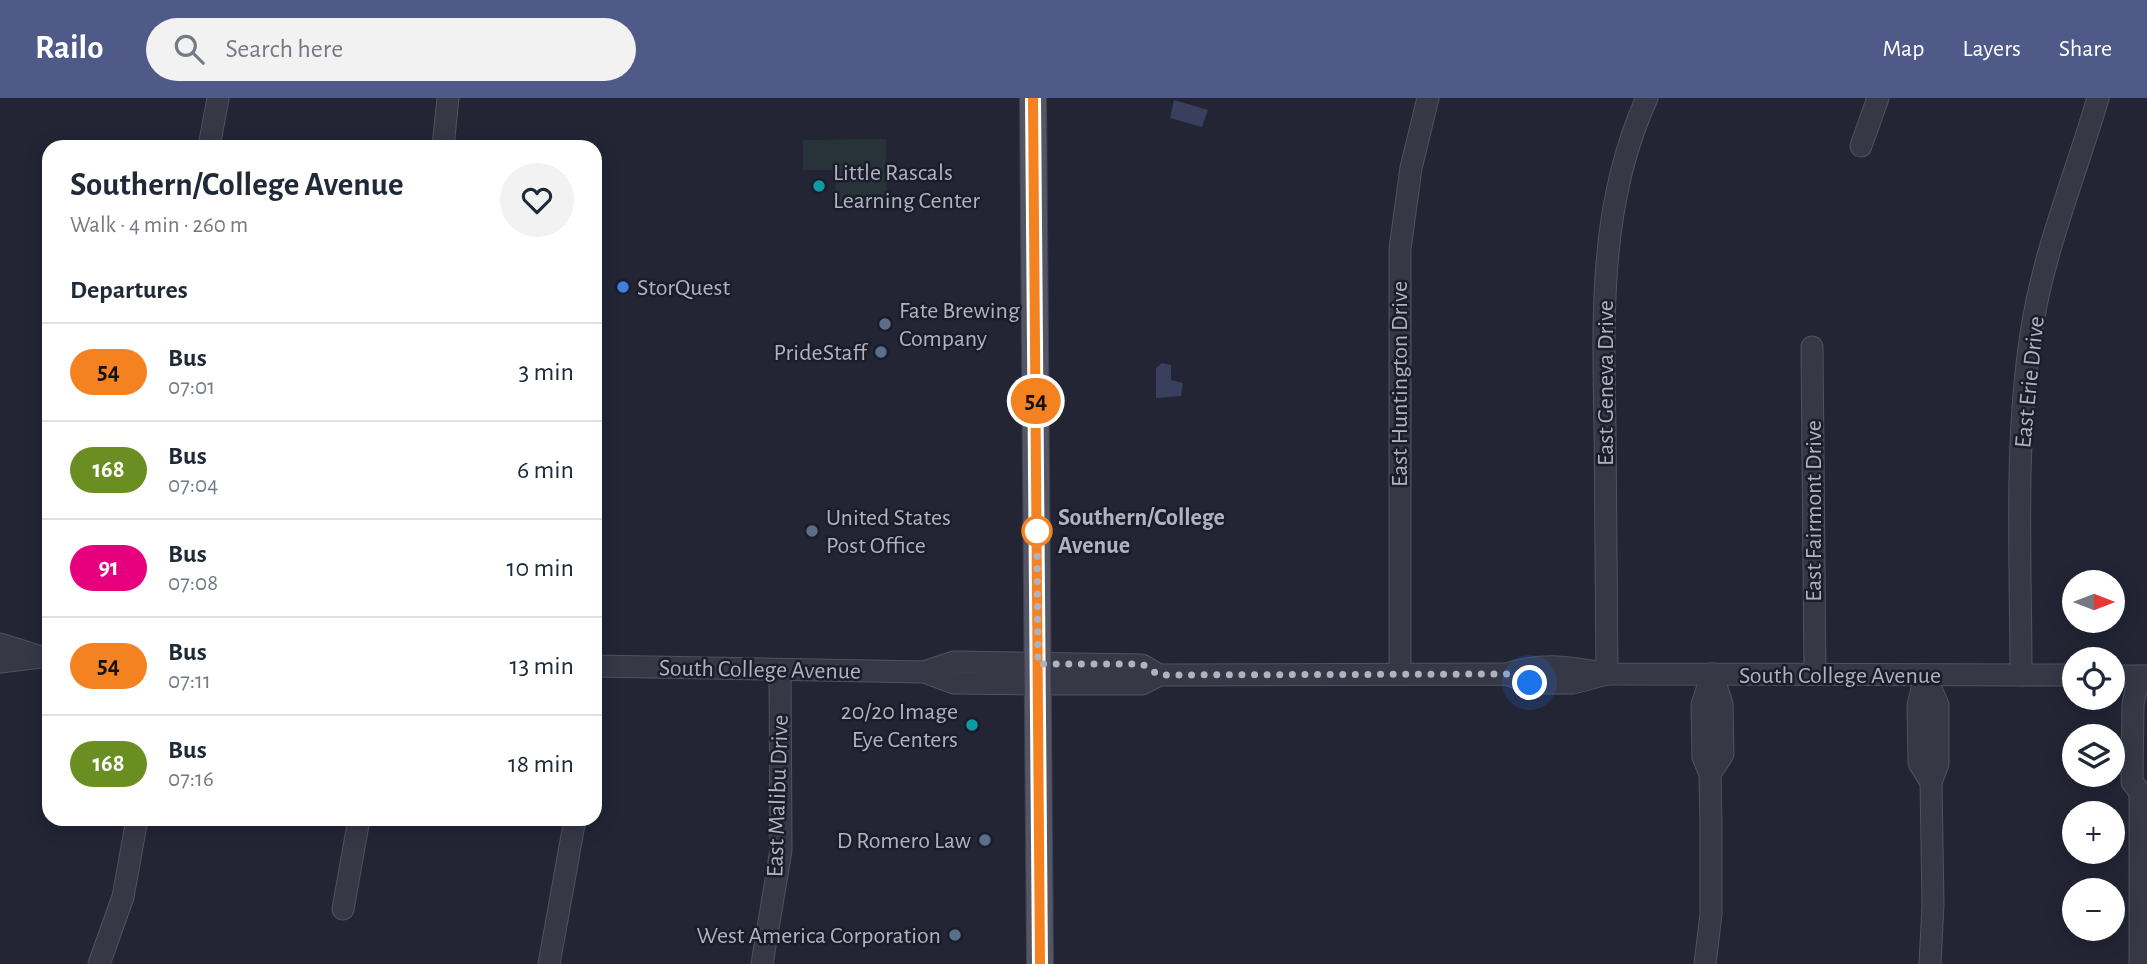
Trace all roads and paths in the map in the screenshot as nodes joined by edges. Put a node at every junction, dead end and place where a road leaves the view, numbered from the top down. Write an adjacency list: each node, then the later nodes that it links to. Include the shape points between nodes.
1 (218, 98): 8 (street)
2 (448, 98): 9 (street)
3 (1033, 98): 18 (main road)
4 (1428, 98): 19 (street, East Huntington Drive, via 1411,168 1400,250)
5 (1647, 98): 20 (street, East Geneva Drive, via 1630,135 1609,224 1603,302)
6 (1878, 98): 10 (street)
7 (2098, 98): 24 (street, East Erie Drive, via 2052,236 2031,333 2021,436)
8 (210, 140)
9 (444, 140)
10 (1861, 146)
11 (1812, 347): 22 (street, East Fairmont Drive)
12 (0, 644): 13 (street)
13 (42, 655)
14 (42, 656): 15 (street)
15 (0, 662)
16 (602, 666): 17 (street, South College Avenue)
17 (780, 670): 18 (street, South College Avenue, via 924,672 954,663); 36 (street, East Malibu Drive, via 781,850)
18 (1038, 674): 19 (street, South College Avenue, via 1142,664 1159,675); 37 (main road)
19 (1400, 674): 20 (street, South College Avenue, via 1507,674 1530,683 1562,683)
20 (1607, 674): 21 (street, South College Avenue)
21 (1712, 674): 22 (street, South College Avenue); 38 (street, via 1722,704 1723,754 1710,774 1711,914)
22 (1815, 674): 23 (street, South College Avenue)
23 (1924, 675): 24 (street, South College Avenue); 39 (street, via 1918,706 1919,763 1931,782)
24 (2021, 675): 25 (street, South College Avenue)
25 (2062, 676)
26 (2125, 678): 27 (street)
27 (2145, 681): 28 (street, via 2133,704 2132,782)
28 (2144, 789): 33 (street)
29 (136, 826): 34 (street, via 123,897)
30 (358, 826): 32 (street)
31 (574, 826): 35 (street)
32 (343, 909)
33 (2143, 909): 40 (street)
34 (99, 964)
35 (548, 964)
36 (762, 964)
37 (1040, 964)
38 (1705, 964)
39 (1930, 964)
40 (2140, 964)

